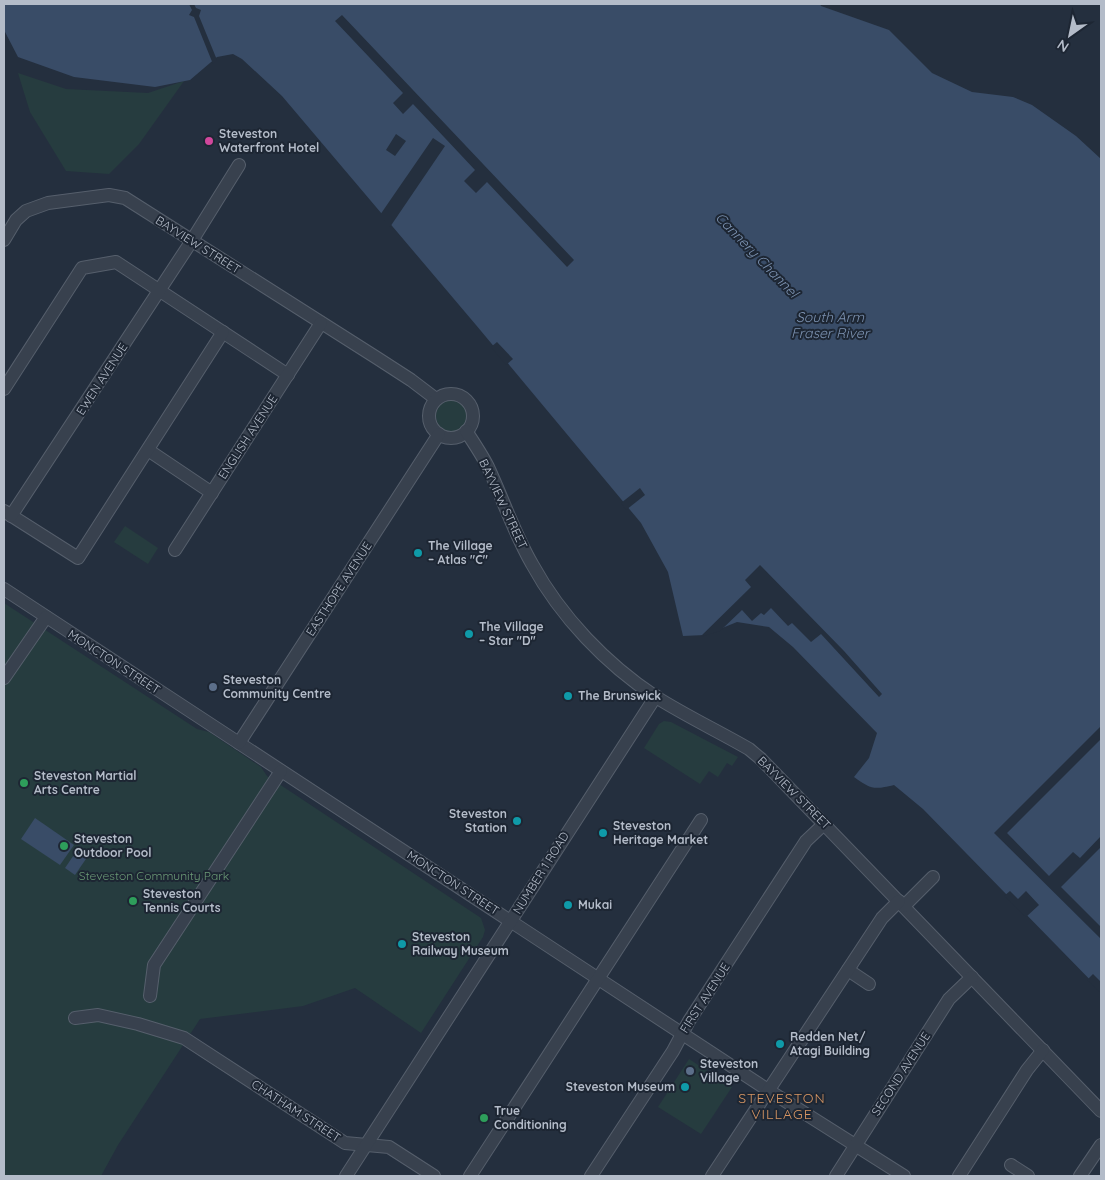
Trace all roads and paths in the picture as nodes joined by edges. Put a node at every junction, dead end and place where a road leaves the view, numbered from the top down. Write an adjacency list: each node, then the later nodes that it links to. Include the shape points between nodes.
1 (239, 165): 3 (street, EWEN AVENUE)
2 (4, 240): 3 (street, BAYVIEW STREET, via 16,220 26,211 48,202 109,196 124,198)
3 (192, 242): 4 (street, EWEN AVENUE); 5 (street, BAYVIEW STREET)
4 (160, 290): 6 (street); 8 (street, via 116,262 82,268); 14 (street, EWEN AVENUE)
5 (321, 323): 7 (street, ENGLISH AVENUE); 9 (street, BAYVIEW STREET)
6 (223, 332): 7 (street); 12 (street)
7 (288, 375): 13 (street, ENGLISH AVENUE)
8 (4, 389)
9 (436, 399): 10 (street, via 448,394 466,400 472,419); 11 (street, via 429,417)
10 (466, 431): 11 (street, via 450,438); 19 (street, BAYVIEW STREET, via 487,466 532,566 560,609 617,667)
11 (438, 434): 20 (street, EASTHOPE AVENUE)
12 (148, 450): 13 (street); 14 (street, via 78,558)
13 (212, 493): 15 (street, ENGLISH AVENUE)
14 (8, 514)
15 (174, 550)
16 (4, 589): 17 (street, MONCTON STREET)
17 (46, 617): 18 (street); 20 (street, MONCTON STREET)
18 (4, 678)
19 (656, 696): 23 (street, BAYVIEW STREET, via 749,749); 26 (street, NUMBER 1 ROAD)
20 (239, 743): 21 (street, MONCTON STREET)
21 (281, 771): 26 (street, MONCTON STREET); 31 (street, via 154,965)
22 (701, 820): 29 (street)
23 (824, 824): 25 (street, BAYVIEW STREET); 33 (street, FIRST AVENUE, via 806,841)
24 (932, 877): 25 (street)
25 (901, 904): 27 (street, via 882,918); 28 (street, BAYVIEW STREET)
26 (511, 921): 29 (street, MONCTON STREET); 37 (street, NUMBER 1 ROAD)
27 (848, 970): 30 (street); 35 (street)
28 (972, 977): 34 (street, BAYVIEW STREET); 38 (street, SECOND AVENUE, via 949,999)
29 (598, 978): 33 (street, MONCTON STREET); 43 (street)
30 (869, 984)
31 (150, 996)
32 (75, 1018): 37 (street, CHATHAM STREET, via 98,1015 184,1038 345,1143)
33 (682, 1032): 35 (street, MONCTON STREET); 44 (street, FIRST AVENUE)
34 (1043, 1050): 36 (street, BAYVIEW STREET); 48 (street)
35 (768, 1090): 38 (street, MONCTON STREET); 45 (street)
36 (1101, 1111)
37 (366, 1144): 41 (street, NUMBER 1 ROAD); 42 (street, CHATHAM STREET, via 389,1147)
38 (856, 1145): 46 (street, SECOND AVENUE); 47 (street, MONCTON STREET)
39 (1101, 1145): 50 (street)
40 (1011, 1165): 49 (street)
41 (346, 1176)
42 (434, 1176)
43 (470, 1176)
44 (591, 1176)
45 (712, 1176)
46 (836, 1176)
47 (904, 1176)
48 (960, 1176)
49 (1028, 1176)
50 (1080, 1176)

